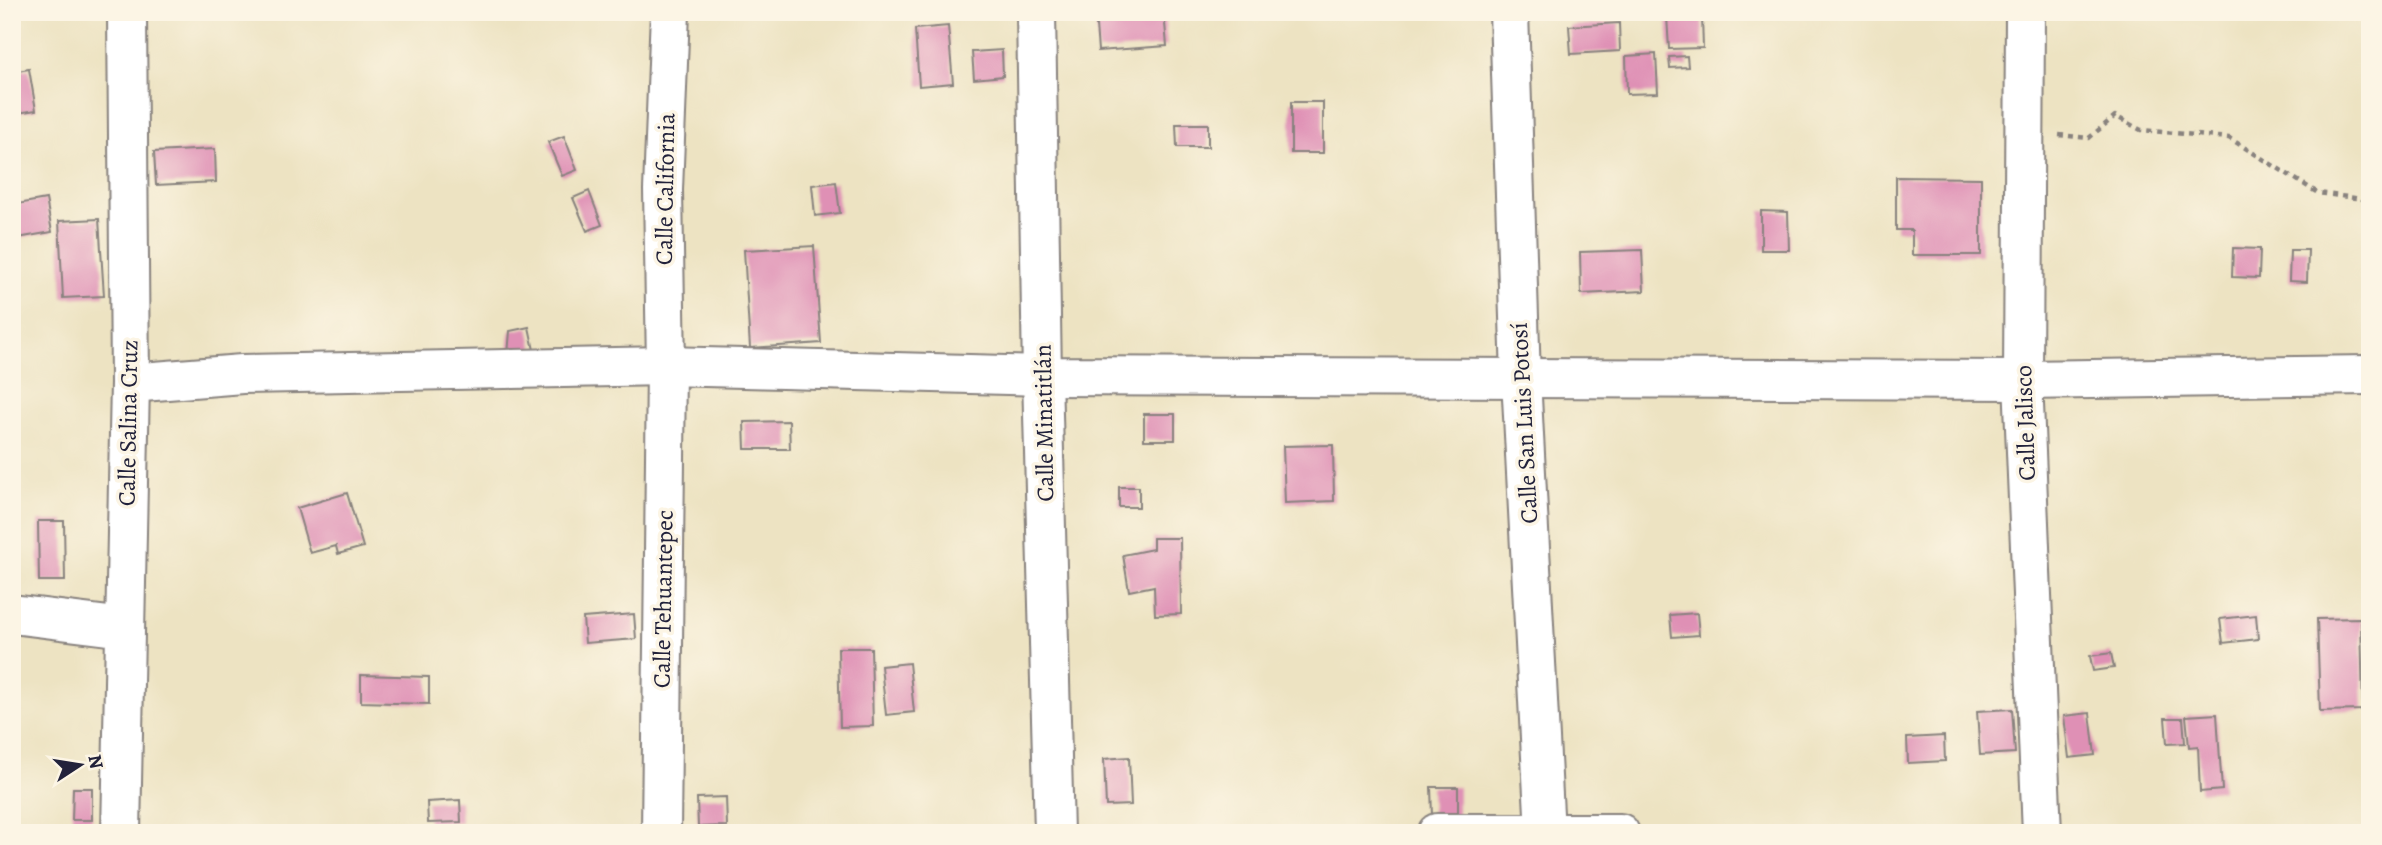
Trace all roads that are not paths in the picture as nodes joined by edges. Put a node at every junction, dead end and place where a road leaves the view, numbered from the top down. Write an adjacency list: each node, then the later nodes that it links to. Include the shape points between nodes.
1 (127, 12): 11 (street, Calle Salina Cruz)
2 (670, 12): 6 (street, Calle California, via 663,190)
3 (1036, 12): 8 (street, Calle Minatitlán)
4 (1509, 12): 9 (street, Calle San Luis Potosí)
5 (2025, 12): 10 (street, Calle Jalisco)
6 (666, 366): 8 (street); 11 (street, via 242,374); 16 (street, Calle Tehuantepec)
7 (2370, 375): 10 (street)
8 (1042, 376): 9 (street); 17 (street, Calle Minatitlán)
9 (1521, 378): 10 (street); 14 (street, Calle San Luis Potosí)
10 (2022, 380): 20 (street, Calle Jalisco)
11 (130, 383): 13 (street, Calle Salina Cruz)
12 (12, 614): 13 (street)
13 (125, 628): 15 (street, Calle Salina Cruz)
14 (1545, 832): 18 (street); 19 (street)
15 (121, 833)
16 (661, 833)
17 (1054, 833)
18 (1437, 833)
19 (1620, 833)
20 (2042, 833)

